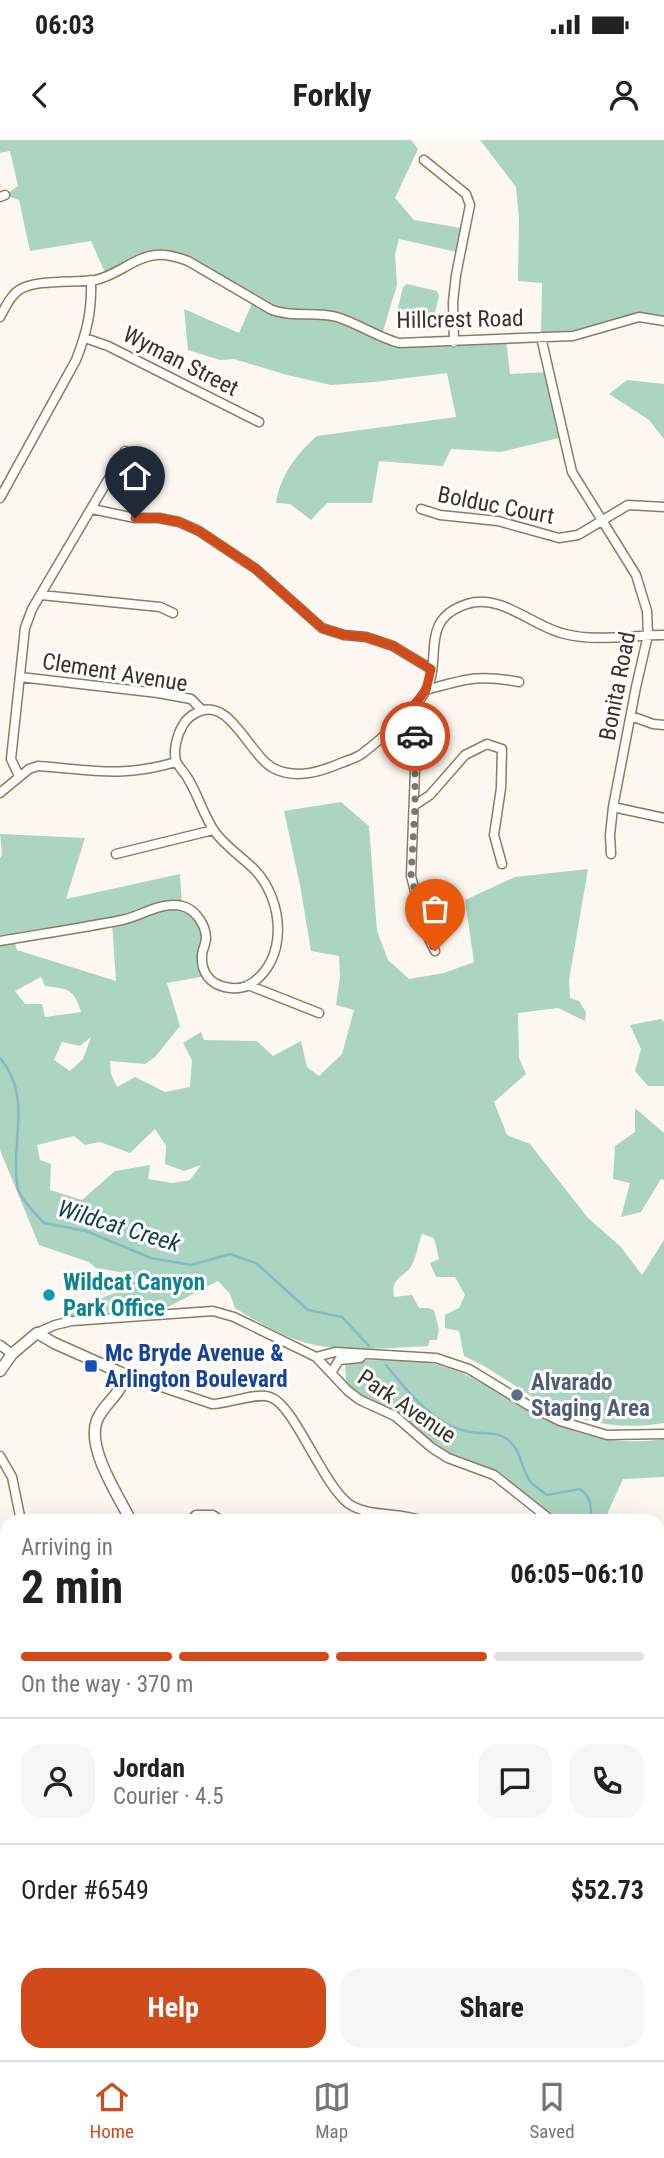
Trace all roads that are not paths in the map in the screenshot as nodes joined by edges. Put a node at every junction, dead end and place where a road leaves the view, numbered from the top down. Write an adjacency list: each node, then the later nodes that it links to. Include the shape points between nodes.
1 (424, 160): 7 (street, via 466,194 470,205 456,275)
2 (91, 280): 3 (street, Hillcrest Road, via 20,289); 6 (street, via 92,307); 7 (street, Hillcrest Road, via 107,277 142,258 174,256 284,314 336,317 399,343)
3 (0, 317)
4 (664, 321): 5 (street, Hillcrest Road, via 639,317 573,336)
5 (541, 337): 7 (street, Hillcrest Road); 14 (street, Bonita Road, via 572,472)
6 (85, 338): 8 (street, Wyman Street); 10 (street)
7 (454, 342)
8 (259, 422)
9 (125, 451): 12 (street)
10 (0, 498)
11 (664, 507): 14 (street, Bolduc Court, via 628,505)
12 (92, 509): 15 (street); 19 (street, via 179,522 199,531 256,569 322,628 393,646)
13 (421, 509): 14 (street, Bolduc Court, via 498,521 559,538 578,535)
14 (602, 520): 17 (street, Bonita Road, via 636,575 647,611)
15 (41, 595): 16 (street, via 160,607); 20 (street, via 25,628)
16 (173, 613)
17 (648, 635): 18 (street); 19 (street, via 585,638 561,634 494,604 468,604 443,617 433,638); 25 (street, Bonita Road)
18 (664, 635)
19 (431, 669): 22 (street)
20 (20, 677): 24 (street, Clement Avenue, via 169,695 191,699); 28 (street, via 11,759)
21 (519, 682): 22 (street, via 476,677)
22 (426, 690): 23 (street, Clement Avenue)
23 (411, 709): 24 (street, Clement Avenue, via 361,755 320,772 295,774 276,770 261,760 232,721 216,710); 30 (street, via 416,743)
24 (202, 710): 27 (street, via 182,727 176,743)
25 (631, 716): 26 (street); 31 (street, Bonita Road)
26 (664, 725)
27 (177, 762): 28 (street, via 97,773 38,766); 33 (street)
28 (19, 776): 29 (street)
29 (0, 793)
30 (415, 805): 36 (street, via 466,755 487,744 502,748 494,835); 38 (street, via 411,876)
31 (613, 807): 32 (street); 35 (street, Bonita Road)
32 (664, 818)
33 (214, 830): 34 (street); 39 (street, via 256,871 271,894 278,936 274,956 265,972)
34 (116, 854)
35 (611, 854)
36 (502, 864)
37 (0, 942): 39 (street, via 182,906 198,915 207,937 202,957 205,976 216,985 235,990)
38 (435, 951)
39 (248, 985): 40 (street)
40 (319, 1013)
41 (37, 1332): 43 (main road); 45 (street, Park Avenue, via 70,1322 213,1311); 48 (main road)
42 (0, 1345): 43 (street)
43 (12, 1354): 46 (main road)
44 (339, 1356): 45 (street); 47 (street); 49 (street, via 427,1356 481,1376 545,1414 586,1430)
45 (316, 1357): 47 (street, Park Avenue)
46 (0, 1371)
47 (331, 1373): 54 (street, Park Avenue, via 360,1400 395,1416 432,1448 494,1475)
48 (126, 1375): 52 (main road, via 122,1388 98,1418 94,1441); 53 (street, via 212,1404 271,1397 284,1407 336,1491 349,1503 369,1511)
49 (664, 1434)
50 (0, 1456): 51 (street, via 12,1477)
51 (20, 1514)
52 (128, 1514)
53 (395, 1514)
54 (543, 1514)

